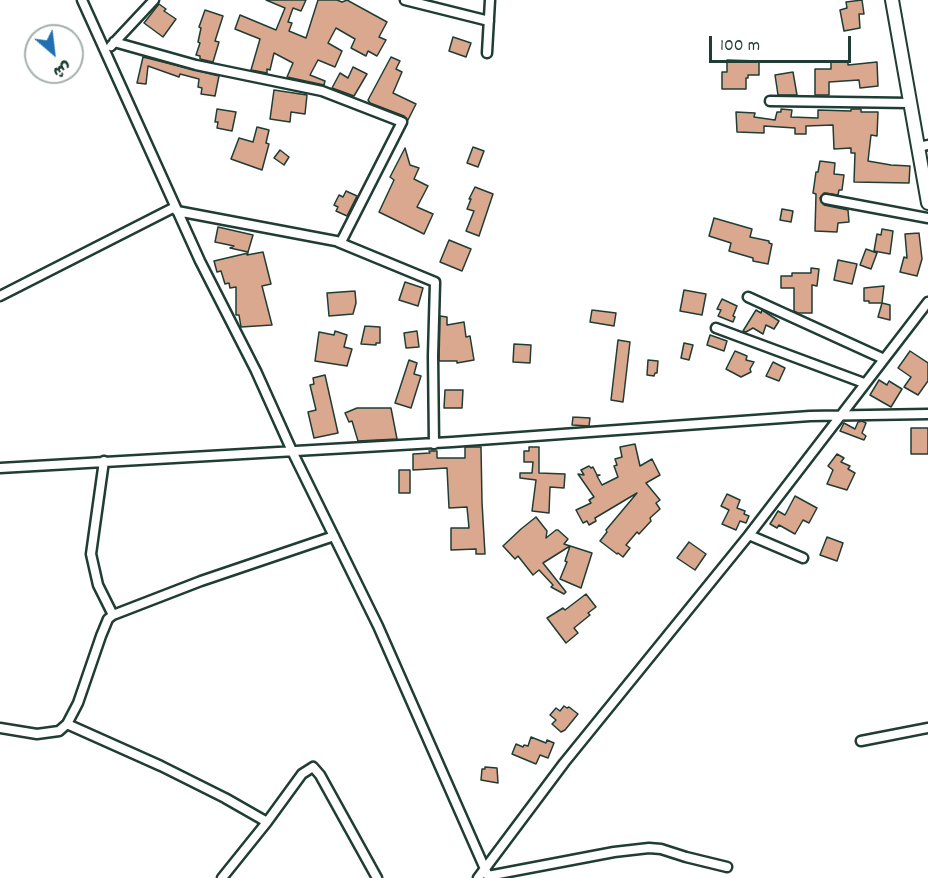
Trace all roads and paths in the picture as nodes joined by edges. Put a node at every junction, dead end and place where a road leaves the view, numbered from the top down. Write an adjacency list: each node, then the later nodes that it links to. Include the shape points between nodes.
1 (82, 0): 8 (street)
2 (154, 0): 7 (street)
3 (405, 0): 6 (street)
4 (490, 0): 6 (street)
5 (892, 0): 11 (street)
6 (489, 21): 9 (street)
7 (114, 42): 8 (street); 17 (street, via 196,65 322,91 402,122 344,239)
8 (106, 51): 15 (street)
9 (487, 53)
10 (770, 101): 11 (street)
11 (910, 103): 12 (street)
12 (923, 146): 14 (street)
13 (826, 200): 16 (street)
14 (928, 203)
15 (176, 209): 17 (street); 18 (street); 27 (street)
16 (928, 218)
17 (338, 242): 26 (street, via 435,282)
18 (0, 296)
19 (748, 297): 22 (street)
20 (928, 302): 22 (street)
21 (716, 328): 23 (street)
22 (884, 359): 23 (street)
23 (864, 383): 25 (street)
24 (928, 414): 25 (street)
25 (839, 415): 26 (street); 30 (street)
26 (434, 444): 27 (street)
27 (292, 451): 28 (street); 31 (street)
28 (104, 461): 29 (street); 33 (street, via 91,554 98,585)
29 (0, 468)
30 (749, 534): 32 (street); 40 (street, via 564,763)
31 (334, 536): 33 (street); 40 (street, via 396,666)
32 (803, 558)
33 (113, 615): 34 (street, via 108,619)
34 (67, 724): 35 (street, via 59,731 37,734); 38 (street, via 189,780)
35 (0, 728)
36 (928, 728): 37 (street)
37 (861, 741)
38 (267, 822): 41 (street); 42 (street, via 302,774 315,769)
39 (727, 867): 40 (street, via 649,848)
40 (487, 875): 43 (street)
41 (222, 878)
42 (377, 878)
43 (478, 878)

